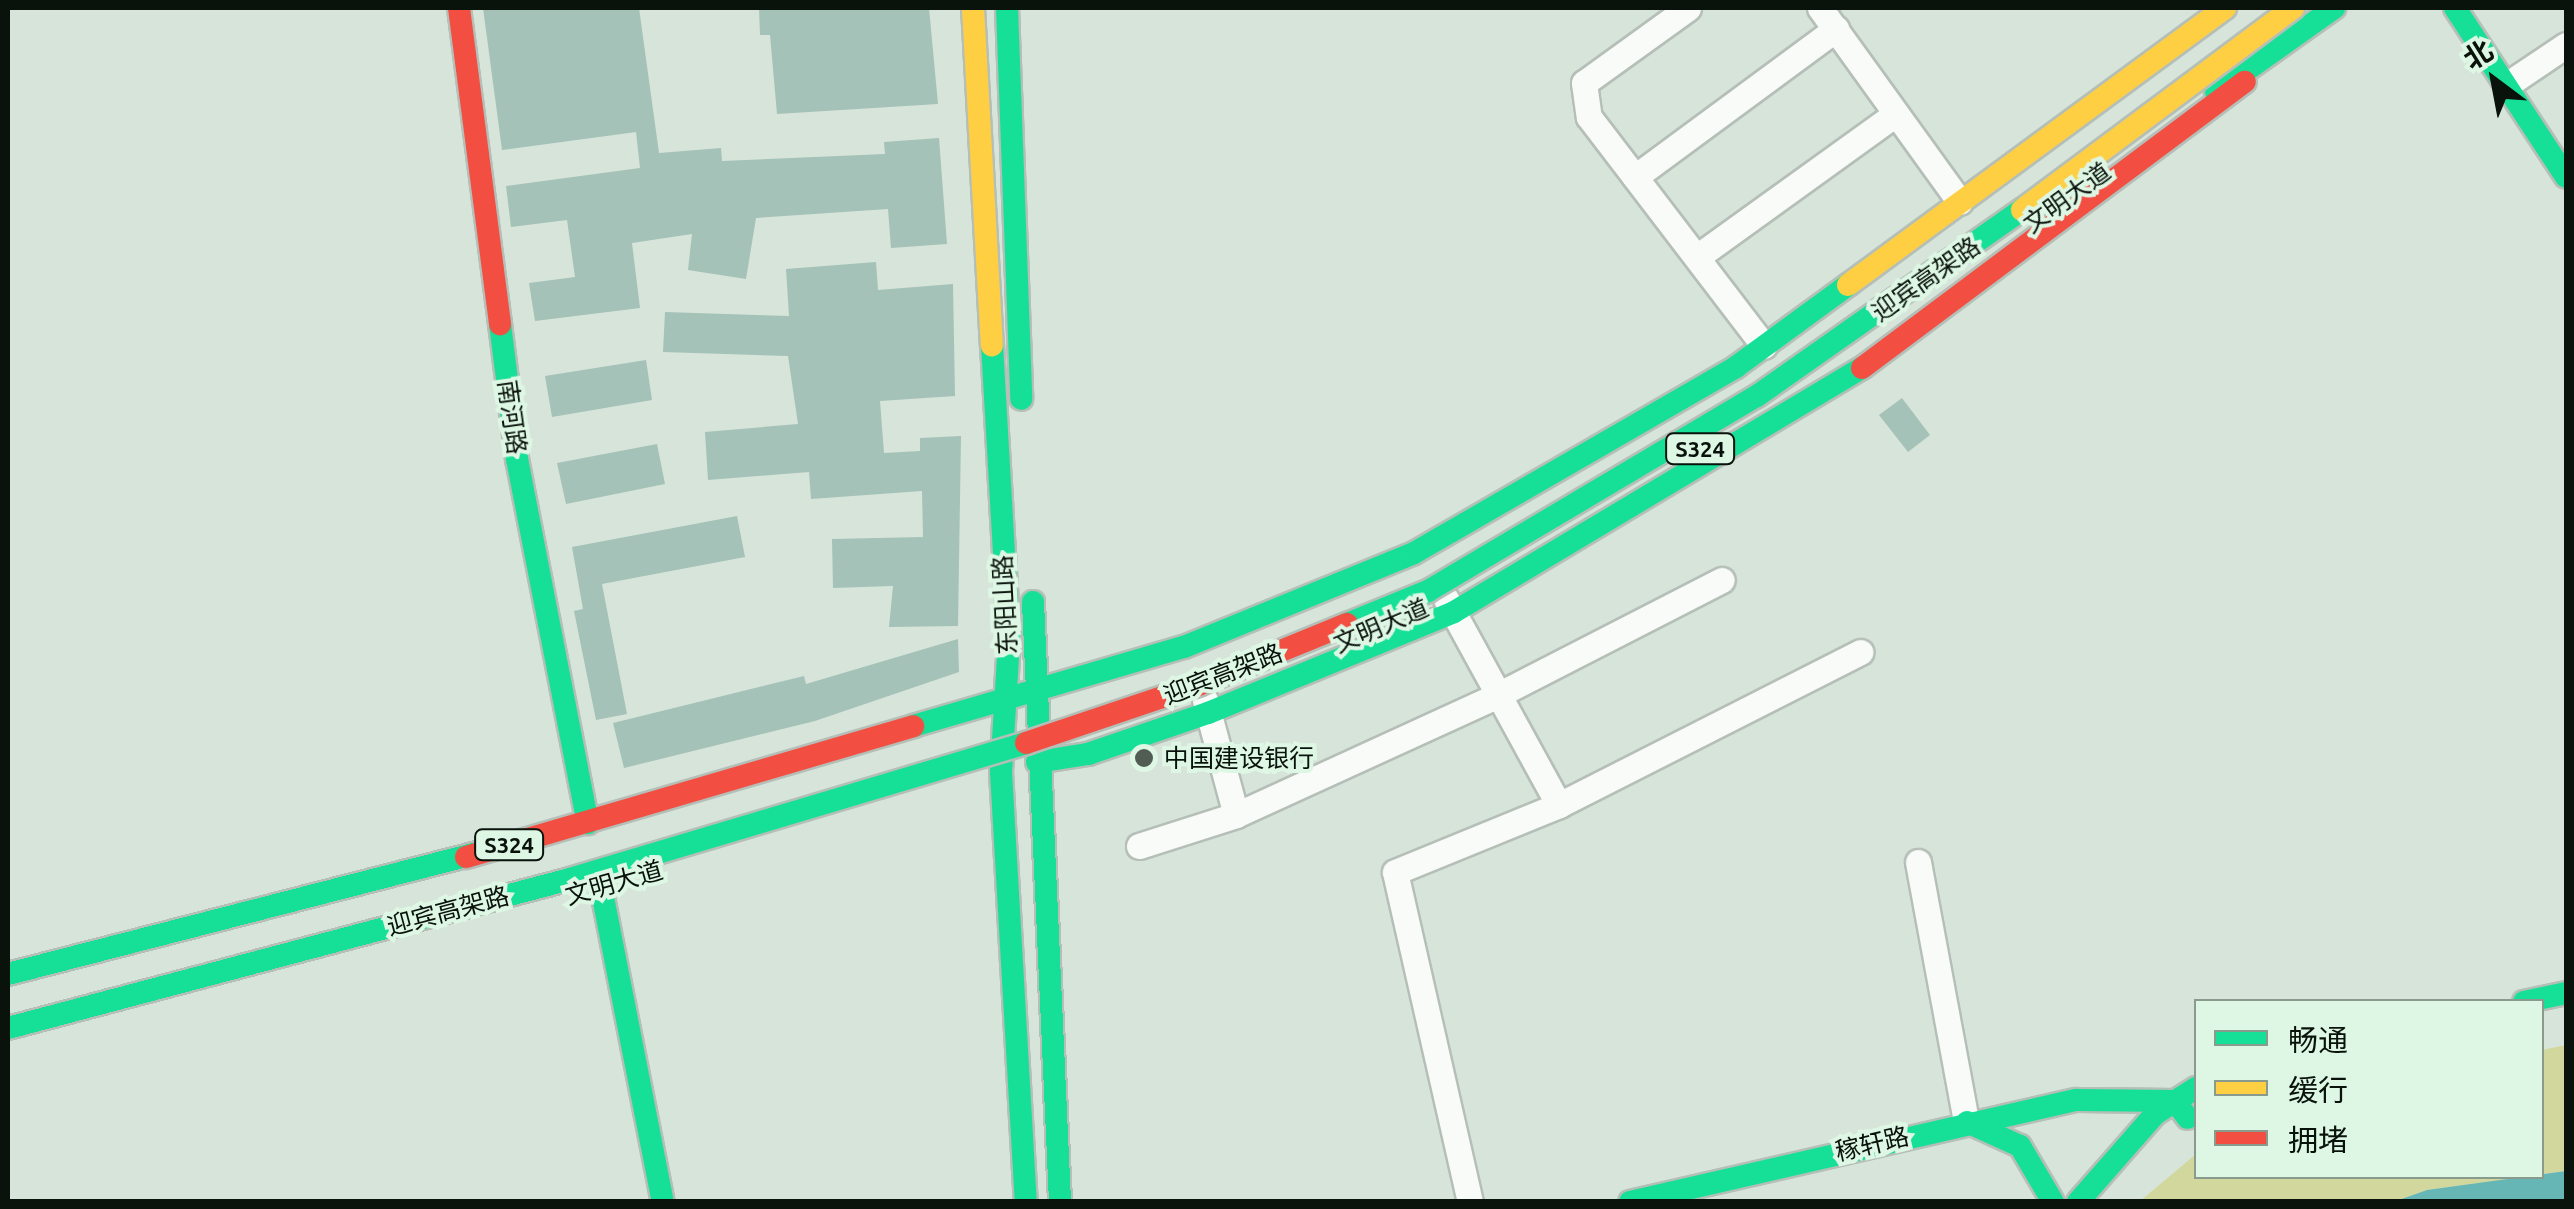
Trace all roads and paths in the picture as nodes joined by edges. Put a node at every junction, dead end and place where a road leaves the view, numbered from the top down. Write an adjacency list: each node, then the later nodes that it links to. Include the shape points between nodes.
1 (459, 8): 32 (main road, 南河路, via 517,459)
2 (973, 8): 26 (main road, 东阳山路)
3 (1007, 8): 19 (main road)
4 (1688, 8): 15 (street, via 1584,83 1589,117)
5 (2226, 8): 16 (main road, S324)
6 (2256, 8): 38 (main road, 迎宾高架路, via 1745,382 1418,570 1191,662 987,732 564,852)
7 (2293, 8): 40 (main road, 迎宾高架路, bridge, via 1958,258 1758,396 1428,592 1198,686 995,754 570,878)
8 (2336, 8): 22 (main road, 文明大道 / S324, via 1764,411)
9 (2455, 8): 12 (main road)
10 (1828, 18): 13 (street); 15 (street)
11 (2566, 44): 12 (street)
12 (2508, 84): 14 (main road)
13 (1895, 114): 16 (street); 17 (street)
14 (2566, 176)
15 (1635, 177): 17 (street)
16 (1960, 202): 18 (main road, S324)
17 (1697, 258): 18 (street)
18 (1764, 346): 24 (main road, S324, via 1414,553 1184,647)
19 (1022, 425)
20 (1031, 577): 24 (main road, 东阳山路)
21 (1722, 580): 25 (street)
22 (1450, 605): 25 (street); 27 (main road, 文明大道 / S324)
23 (1860, 652): 30 (street)
24 (1041, 691): 26 (main road, S324); 28 (main road, 东阳山路)
25 (1494, 697): 30 (street); 31 (street)
26 (1008, 702): 29 (main road, 东阳山路); 32 (main road, S324)
27 (1206, 706): 28 (main road, 文明大道 / S324); 31 (street)
28 (1036, 762): 29 (main road, 文明大道 / S324); 46 (main road, 东阳山路)
29 (1002, 772): 35 (main road, 文明大道 / S324); 45 (main road, 东阳山路)
30 (1559, 805): 47 (street, via 1396,872)
31 (1236, 815): 33 (street)
32 (588, 822): 36 (main road, S324)
33 (1138, 846)
34 (1918, 862): 43 (street)
35 (601, 887): 41 (main road, 文明大道 / S324); 44 (main road)
36 (8, 976)
37 (2566, 993): 39 (main road)
38 (8, 997)
39 (2538, 999)
40 (8, 1028)
41 (8, 1046)
42 (2186, 1111): 43 (main road, 稼轩路, via 2115,1096); 50 (main road, via 2109,1160); 51 (main road)
43 (1966, 1122): 48 (main road, 稼轩路); 49 (main road, via 2020,1146)
44 (664, 1202)
45 (1026, 1202)
46 (1060, 1202)
47 (1470, 1202)
48 (1630, 1202)
49 (2053, 1202)
50 (2078, 1202)
51 (2100, 1202)

